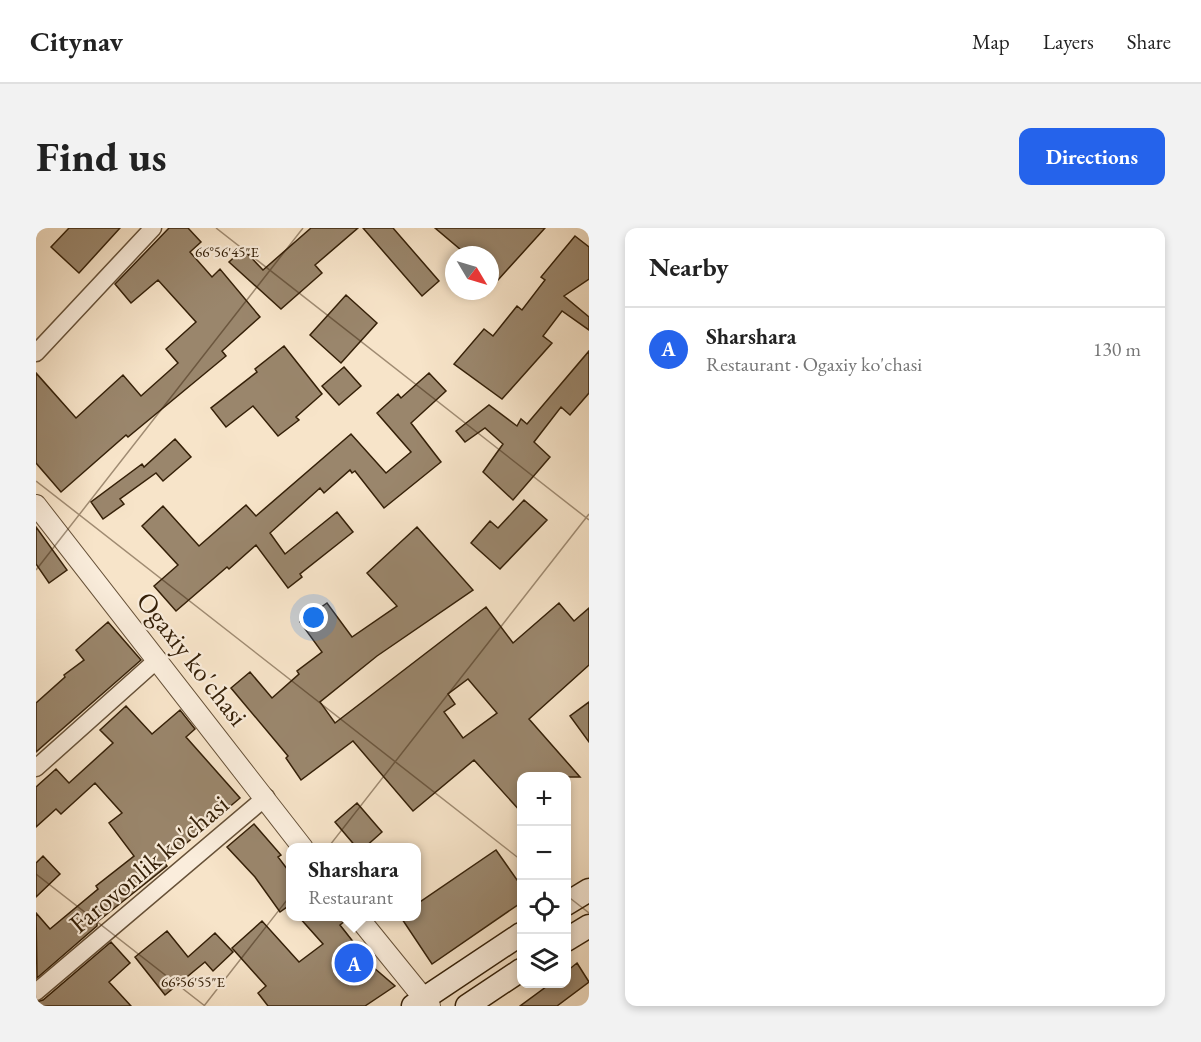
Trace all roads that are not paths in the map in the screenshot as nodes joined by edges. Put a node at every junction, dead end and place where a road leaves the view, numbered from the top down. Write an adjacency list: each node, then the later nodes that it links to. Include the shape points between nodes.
1 (153, 228): 2 (street)
2 (36, 353)
3 (36, 505): 4 (street, Ogaxiy ko'chasi)
4 (158, 659): 5 (street); 6 (street, Ogaxiy ko'chasi)
5 (36, 768)
6 (266, 797): 7 (street, Ogaxiy ko'chasi); 15 (street, Farovonlik ko'chasi)
7 (299, 843)
8 (589, 890): 9 (main road)
9 (571, 901)
10 (361, 921): 16 (street)
11 (589, 926): 12 (main road)
12 (571, 937)
13 (517, 938): 16 (main road)
14 (517, 973): 17 (main road)
15 (36, 992)
16 (422, 1004)
17 (467, 1006)

